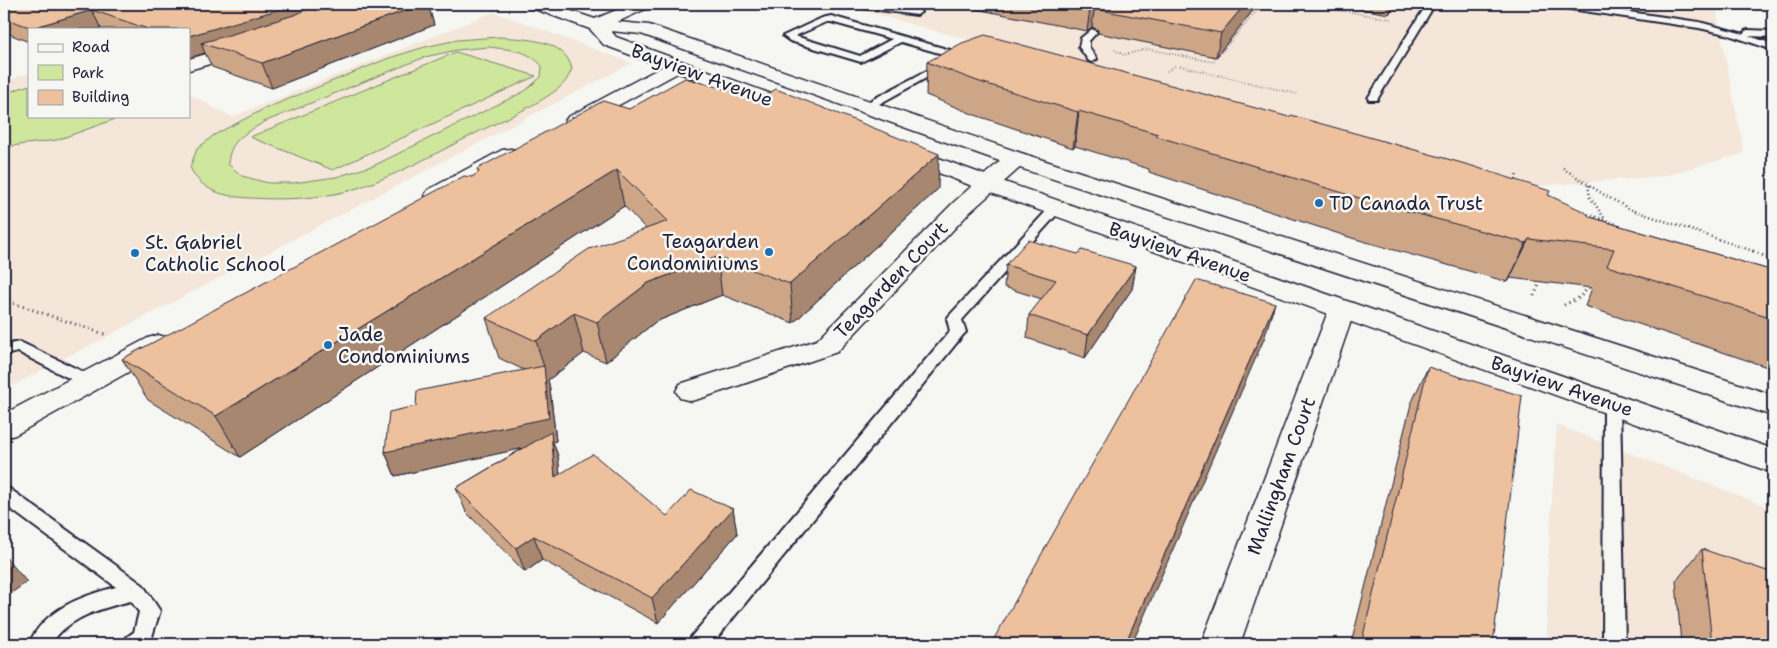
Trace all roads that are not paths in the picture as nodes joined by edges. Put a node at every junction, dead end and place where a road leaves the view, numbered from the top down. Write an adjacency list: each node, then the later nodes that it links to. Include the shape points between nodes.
1 (535, 4): 8 (main road, Bayview Avenue)
2 (644, 4): 8 (main road)
3 (856, 4): 6 (lane)
4 (1430, 4): 19 (lane)
5 (1557, 4): 10 (lane)
6 (865, 5): 7 (lane)
7 (917, 12)
8 (596, 25): 17 (main road, Bayview Avenue, via 610,41); 18 (main road, Bayview Avenue, via 643,29)
9 (1092, 32): 15 (lane, via 1084,40 1084,47)
10 (1729, 32): 11 (lane); 14 (lane)
11 (1773, 34)
12 (899, 38): 12 (lane, via 831,19 788,36 861,59); 20 (lane, via 965,57)
13 (261, 44): 16 (main road)
14 (1773, 47)
15 (1092, 58)
16 (190, 65)
17 (677, 66): 18 (main road, via 700,63 745,79); 21 (main road, Bayview Avenue); 22 (main road)
18 (816, 89): 20 (main road, Bayview Avenue)
19 (1373, 98)
20 (866, 107): 25 (main road, Bayview Avenue)
21 (811, 115)
22 (558, 130)
23 (533, 143): 27 (main road, via 448,196)
24 (885, 144): 26 (main road, Bayview Avenue)
25 (1016, 159): 26 (main road, Teagarden Court); 35 (main road, Bayview Avenue)
26 (988, 184): 28 (main road, Bayview Avenue); 33 (main road, Teagarden Court, via 827,346)
27 (413, 207)
28 (1056, 208): 29 (main road, Bayview Avenue); 42 (lane, via 954,319 958,332)
29 (1342, 309): 34 (main road, Bayview Avenue); 43 (main road, Mallingham Court)
30 (176, 334): 32 (main road)
31 (4, 350): 32 (lane, via 20,347)
32 (88, 382): 36 (main road)
33 (691, 391)
34 (1612, 404): 37 (main road, Bayview Avenue); 44 (lane)
35 (1773, 406)
36 (4, 427)
37 (1773, 461)
38 (4, 494): 39 (lane)
39 (136, 591): 40 (lane, via 76,610 45,633); 41 (lane, via 150,611 143,637)
40 (40, 644)
41 (135, 644)
42 (699, 644)
43 (1220, 644)
44 (1614, 644)

